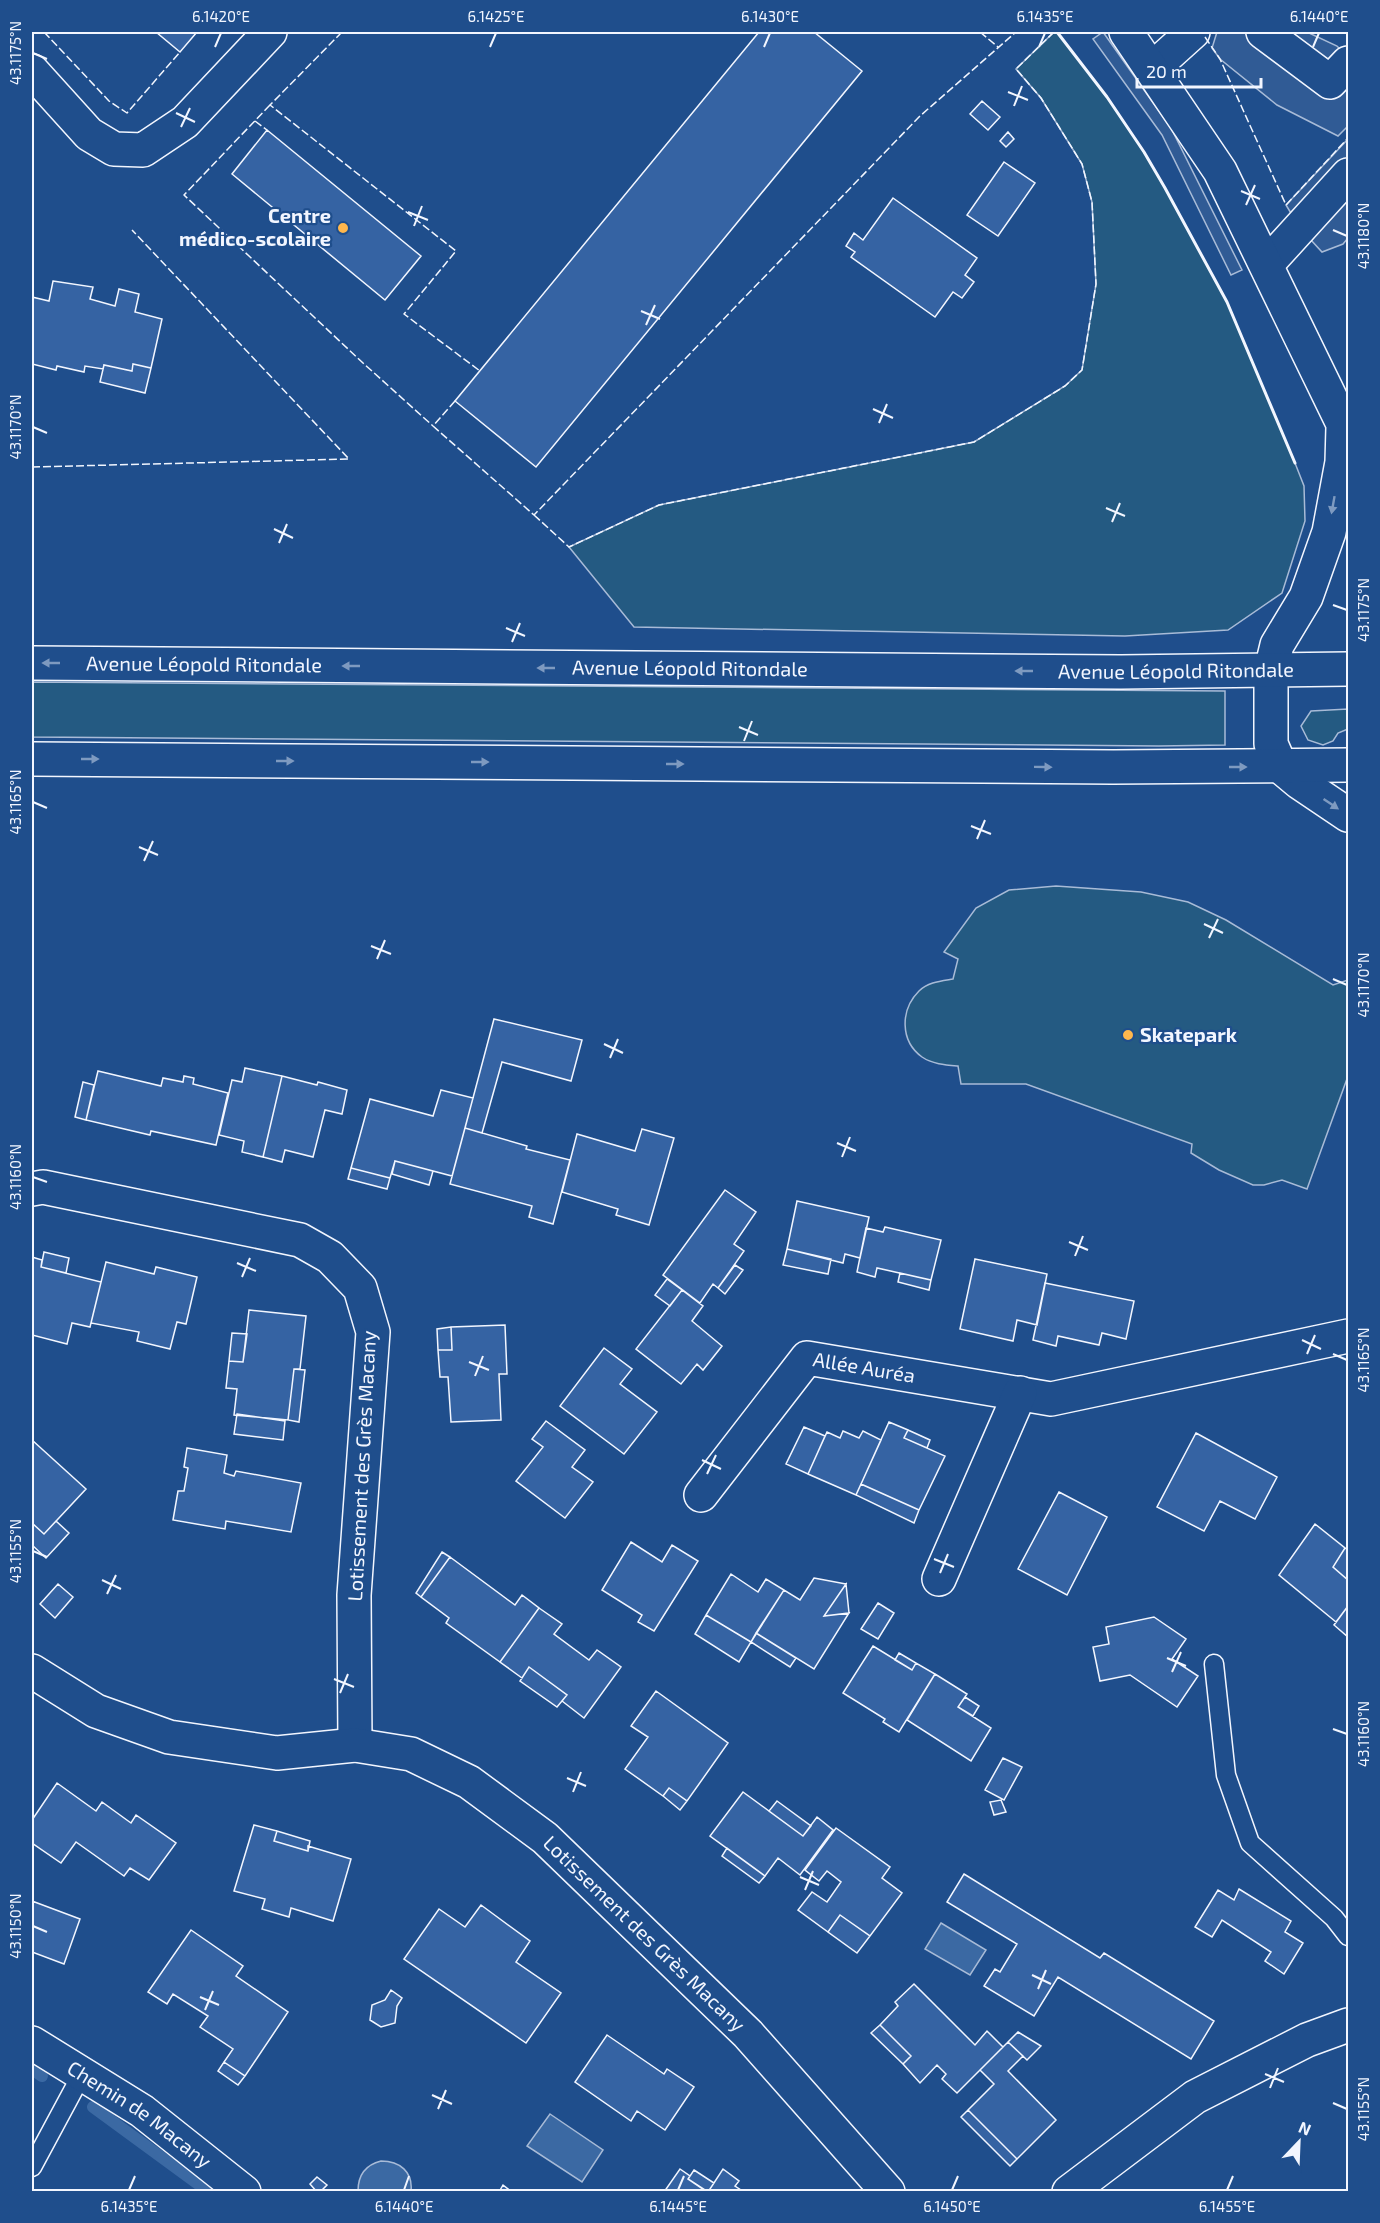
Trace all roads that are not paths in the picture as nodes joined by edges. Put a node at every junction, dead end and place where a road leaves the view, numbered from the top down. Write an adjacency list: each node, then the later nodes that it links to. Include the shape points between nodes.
1 (270, 32): 7 (main road, via 185,122 143,150 114,149 89,134)
2 (1126, 32): 6 (main road)
3 (1193, 32): 6 (main road)
4 (1263, 32): 5 (main road, via 1330,82)
5 (1348, 63)
6 (1152, 69): 9 (main road, via 1220,171)
7 (32, 71)
8 (1348, 175): 9 (main road)
9 (1267, 264): 10 (main road)
10 (1346, 431): 13 (main road, one-way to 13, via 1329,532 1306,597 1277,645)
11 (32, 663): 13 (main road, Avenue Léopold Ritondale, one-way to 11)
12 (1348, 669): 13 (main road, Avenue Léopold Ritondale)
13 (1271, 670): 16 (main road, via 1271,744)
14 (32, 759): 16 (main road, one-way to 16)
15 (1348, 765): 16 (main road)
16 (1281, 767): 17 (main road, one-way to 17)
17 (1348, 815)
18 (32, 1189): 25 (main road, Lotissement des Grès Macany, via 43,1187 300,1240 330,1257 360,1288 372,1332 354,1595)
19 (1348, 1336): 20 (main road, Allée Auréa, via 1051,1399)
20 (1020, 1393): 21 (main road, Allée Auréa, via 807,1358); 22 (main road)
21 (701, 1495)
22 (939, 1579)
23 (1214, 1664): 26 (lane, via 1226,1775 1250,1843 1334,1918)
24 (32, 1671): 25 (main road, Lotissement des Grès Macany, via 96,1711 169,1737 277,1753)
25 (355, 1745): 32 (main road, Lotissement des Grès Macany, via 411,1754 469,1782 545,1838 748,2034)
26 (1348, 1936)
27 (1348, 2025): 33 (main road, via 1307,2040 1195,2097)
28 (32, 2043): 29 (main road, Chemin de Macany)
29 (82, 2074): 30 (lane); 31 (main road, Chemin de Macany, via 142,2111)
30 (32, 2167)
31 (244, 2192)
32 (888, 2192)
33 (1069, 2192)

